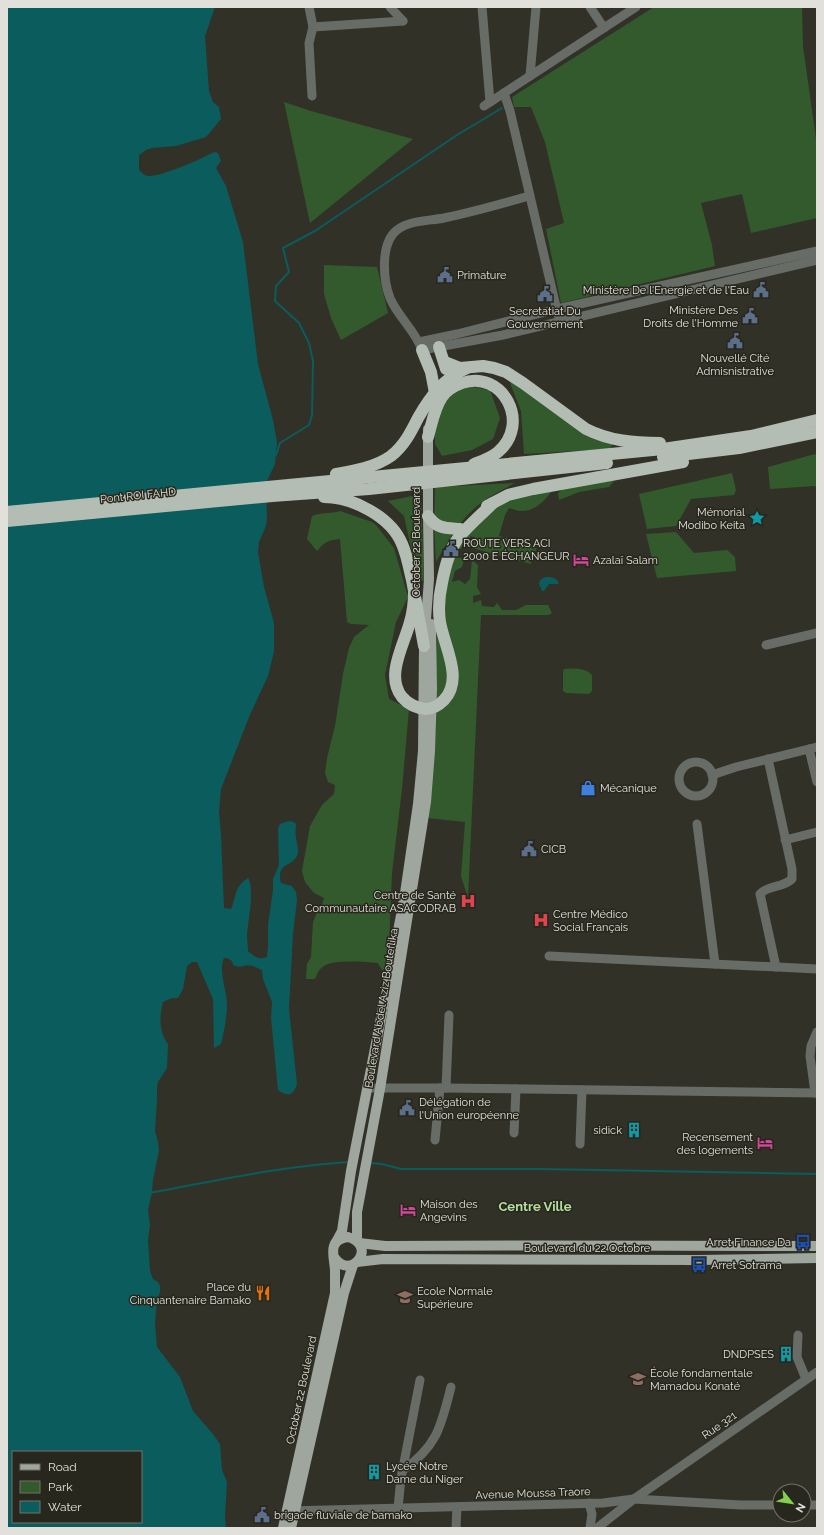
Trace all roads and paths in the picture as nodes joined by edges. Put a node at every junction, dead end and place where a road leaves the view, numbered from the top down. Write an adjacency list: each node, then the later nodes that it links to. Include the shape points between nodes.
1 (309, 7): 7 (street)
2 (390, 7): 7 (street, via 404,21)
3 (482, 7): 10 (street, via 487,104)
4 (536, 7): 9 (street)
5 (590, 7): 8 (street)
6 (636, 7): 8 (street)
7 (312, 27): 11 (street, via 309,43)
8 (604, 28): 9 (street)
9 (530, 76): 10 (street)
10 (504, 93): 12 (street)
11 (312, 96)
12 (529, 196): 15 (street); 18 (street, via 409,224 392,235 384,262 388,289 395,307)
13 (817, 251): 15 (street)
14 (817, 260): 16 (street)
15 (557, 309): 16 (street); 17 (street)
16 (559, 320): 17 (street, via 503,334)
17 (438, 343): 18 (street); 19 (highway)
18 (421, 346): 22 (highway, via 431,372)
19 (445, 362): 20 (highway); 21 (highway)
20 (466, 368): 21 (highway); 26 (highway, via 483,366 506,372 586,429 608,438 627,442)
21 (446, 380): 22 (highway)
22 (435, 393): 25 (main road, October 22 Boulevard, via 429,415); 29 (highway, via 408,438 389,457 374,464)
23 (817, 420): 26 (highway, via 750,436)
24 (817, 432): 27 (highway)
25 (428, 437): 28 (highway, via 437,406 443,395 454,386 468,381 480,381 506,397 512,408 513,420 512,432 506,443 485,460); 32 (main road, October 22 Boulevard)
26 (705, 443): 28 (highway)
27 (718, 451): 28 (highway); 30 (highway, via 705,458 533,489 508,495)
28 (453, 473): 29 (highway)
29 (278, 491): 31 (highway); 33 (highway, Pont ROI FAHD); 35 (highway, via 342,500 370,510 384,520 402,543)
30 (493, 503): 34 (highway); 35 (highway, via 458,538 448,558 438,607 453,671 452,685 447,697 438,706 427,709 414,707 406,702 399,694 394,674 410,622)
31 (7, 512)
32 (428, 516): 34 (highway, via 437,526); 36 (main road, October 22 Boulevard)
33 (7, 521)
34 (460, 528): 37 (highway, via 440,569)
35 (414, 592): 40 (highway)
36 (429, 593): 37 (main road, Boulevard Abdel Aziz Bouteflika); 40 (main road, October 22 Boulevard)
37 (431, 623): 56 (main road, Boulevard Abdel Aziz Bouteflika, via 432,697 426,802)
38 (817, 633): 39 (street)
39 (766, 645)
40 (424, 646): 54 (main road, Boulevard Abdel Aziz Bouteflika, via 423,751 418,804 404,900)
41 (813, 748): 42 (street); 44 (street)
42 (768, 759): 43 (street); 47 (street)
43 (712, 775)
44 (817, 782)
45 (697, 824): 49 (street)
46 (817, 832): 47 (street)
47 (786, 840): 50 (street, via 792,879 763,890 760,894)
48 (549, 956): 49 (street)
49 (716, 964): 50 (street)
50 (776, 967): 51 (street)
51 (817, 969)
52 (449, 1015): 55 (street)
53 (817, 1032): 59 (street, via 810,1056)
54 (368, 1088): 56 (street); 64 (main road, Boulevard Abdel Aziz Bouteflika, via 342,1231)
55 (443, 1088): 56 (street); 57 (street); 61 (street)
56 (380, 1089): 63 (main road, Boulevard Abdel Aziz Bouteflika, via 357,1212)
57 (516, 1089): 58 (street); 60 (street)
58 (582, 1090): 59 (street); 62 (street)
59 (816, 1093)
60 (514, 1133)
61 (435, 1140)
62 (580, 1144)
63 (358, 1242): 64 (main road, via 348,1237); 65 (main road, Boulevard du 22 Octobre, via 385,1246); 68 (main road, via 362,1252)
64 (335, 1244): 66 (main road, via 332,1253)
65 (817, 1246)
66 (334, 1257): 68 (main road, via 344,1266); 81 (main road, October 22 Boulevard, via 335,1293)
67 (817, 1258): 68 (main road, Boulevard du 22 Octobre, via 383,1259)
68 (355, 1263): 81 (main road, via 344,1293)
69 (798, 1335): 71 (street, via 797,1357)
70 (817, 1372): 71 (street, Rue 321)
71 (806, 1379): 75 (street, Rue 321)
72 (420, 1380): 74 (street)
73 (451, 1387): 74 (street, via 439,1431 432,1443)
74 (403, 1470): 80 (street)
75 (634, 1499): 77 (street, Avenue Moussa Traore); 78 (street, Avenue Moussa Traore); 82 (street, Rue 321)
76 (589, 1503): 77 (street, Avenue Moussa Traore); 79 (street, Avenue Moussa Traore); 86 (street, via 592,1514)
77 (604, 1503): 82 (street, via 605,1508)
78 (772, 1505)
79 (456, 1507): 80 (street, Avenue Moussa Traore); 85 (street)
80 (398, 1508): 81 (street, Avenue Moussa Traore)
81 (290, 1511): 83 (main road, October 22 Boulevard); 84 (main road)
82 (599, 1526)
83 (284, 1528)
84 (291, 1528)
85 (456, 1528)
86 (590, 1528)

